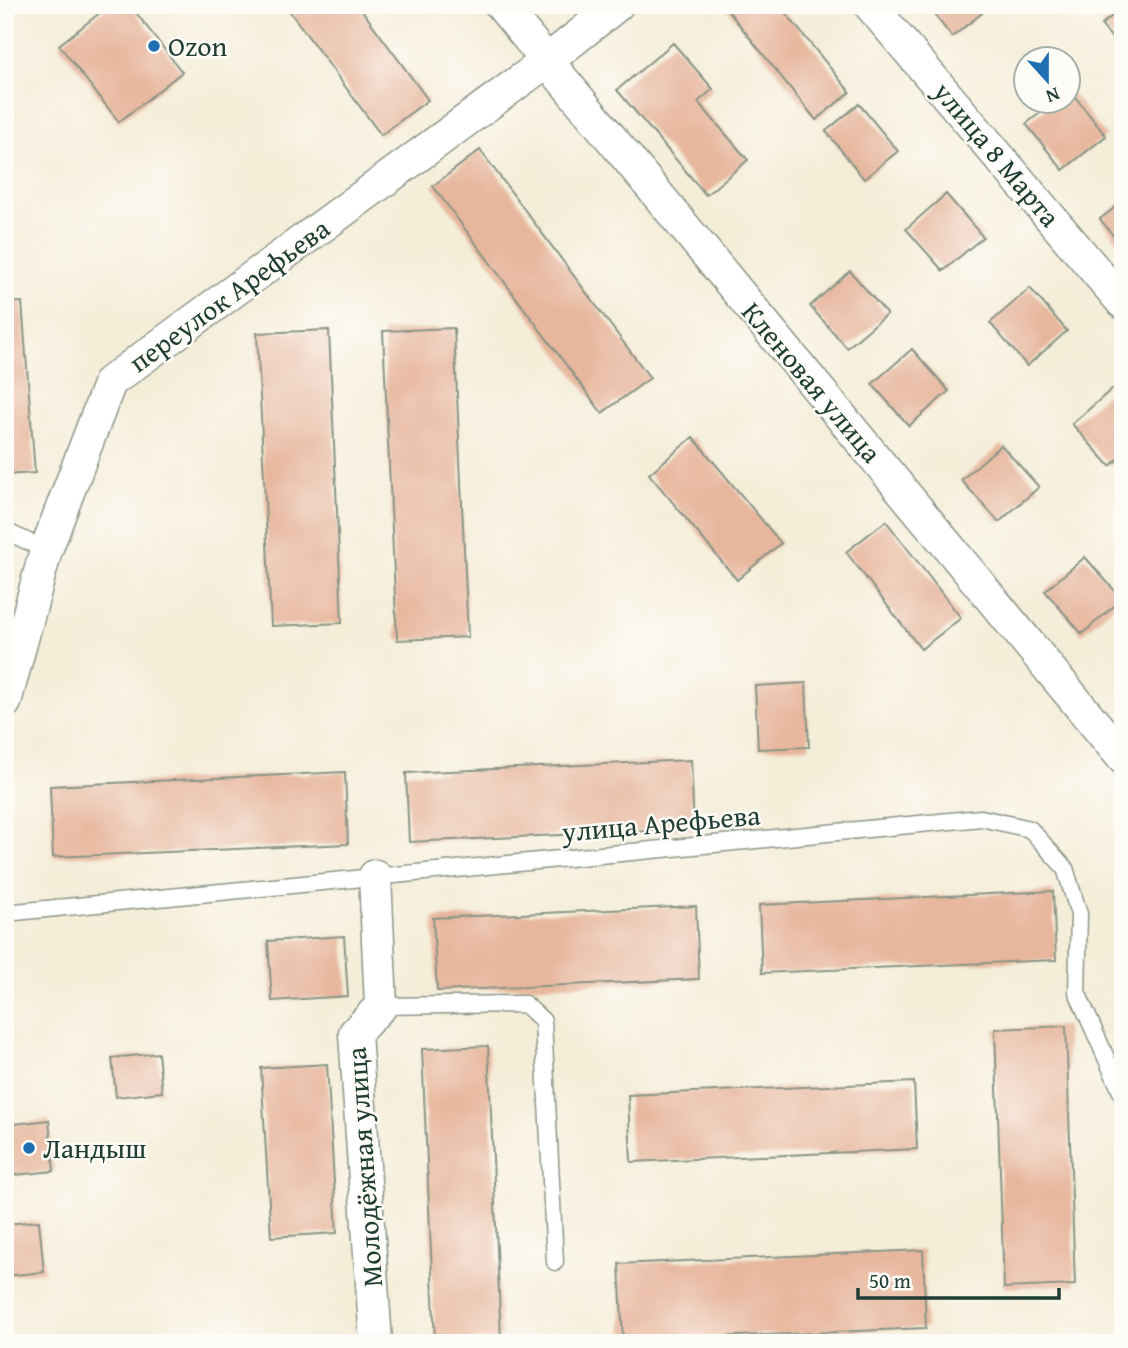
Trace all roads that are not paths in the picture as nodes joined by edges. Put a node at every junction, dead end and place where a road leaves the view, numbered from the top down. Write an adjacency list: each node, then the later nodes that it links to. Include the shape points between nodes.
1 (501, 5): 4 (street, Кленовая улица)
2 (617, 5): 4 (street, переулок Арефьева)
3 (870, 5): 5 (street, улица 8 Марта)
4 (547, 61): 7 (street, переулок Арефьева, via 110,382); 9 (street, Кленовая улица)
5 (1123, 303)
6 (5, 531): 7 (lane)
7 (47, 550): 8 (street, переулок Арефьева)
8 (5, 702)
9 (1123, 758)
10 (375, 876): 11 (lane, улица Арефьева); 12 (street, Молодёжная улица); 13 (lane, улица Арефьева, via 981,818 1030,829 1065,868 1079,914 1077,992)
11 (5, 914)
12 (382, 1006): 14 (lane, via 525,1004 543,1021); 15 (street, Молодёжная улица, via 355,1033)
13 (1123, 1096)
14 (555, 1262)
15 (376, 1343)

